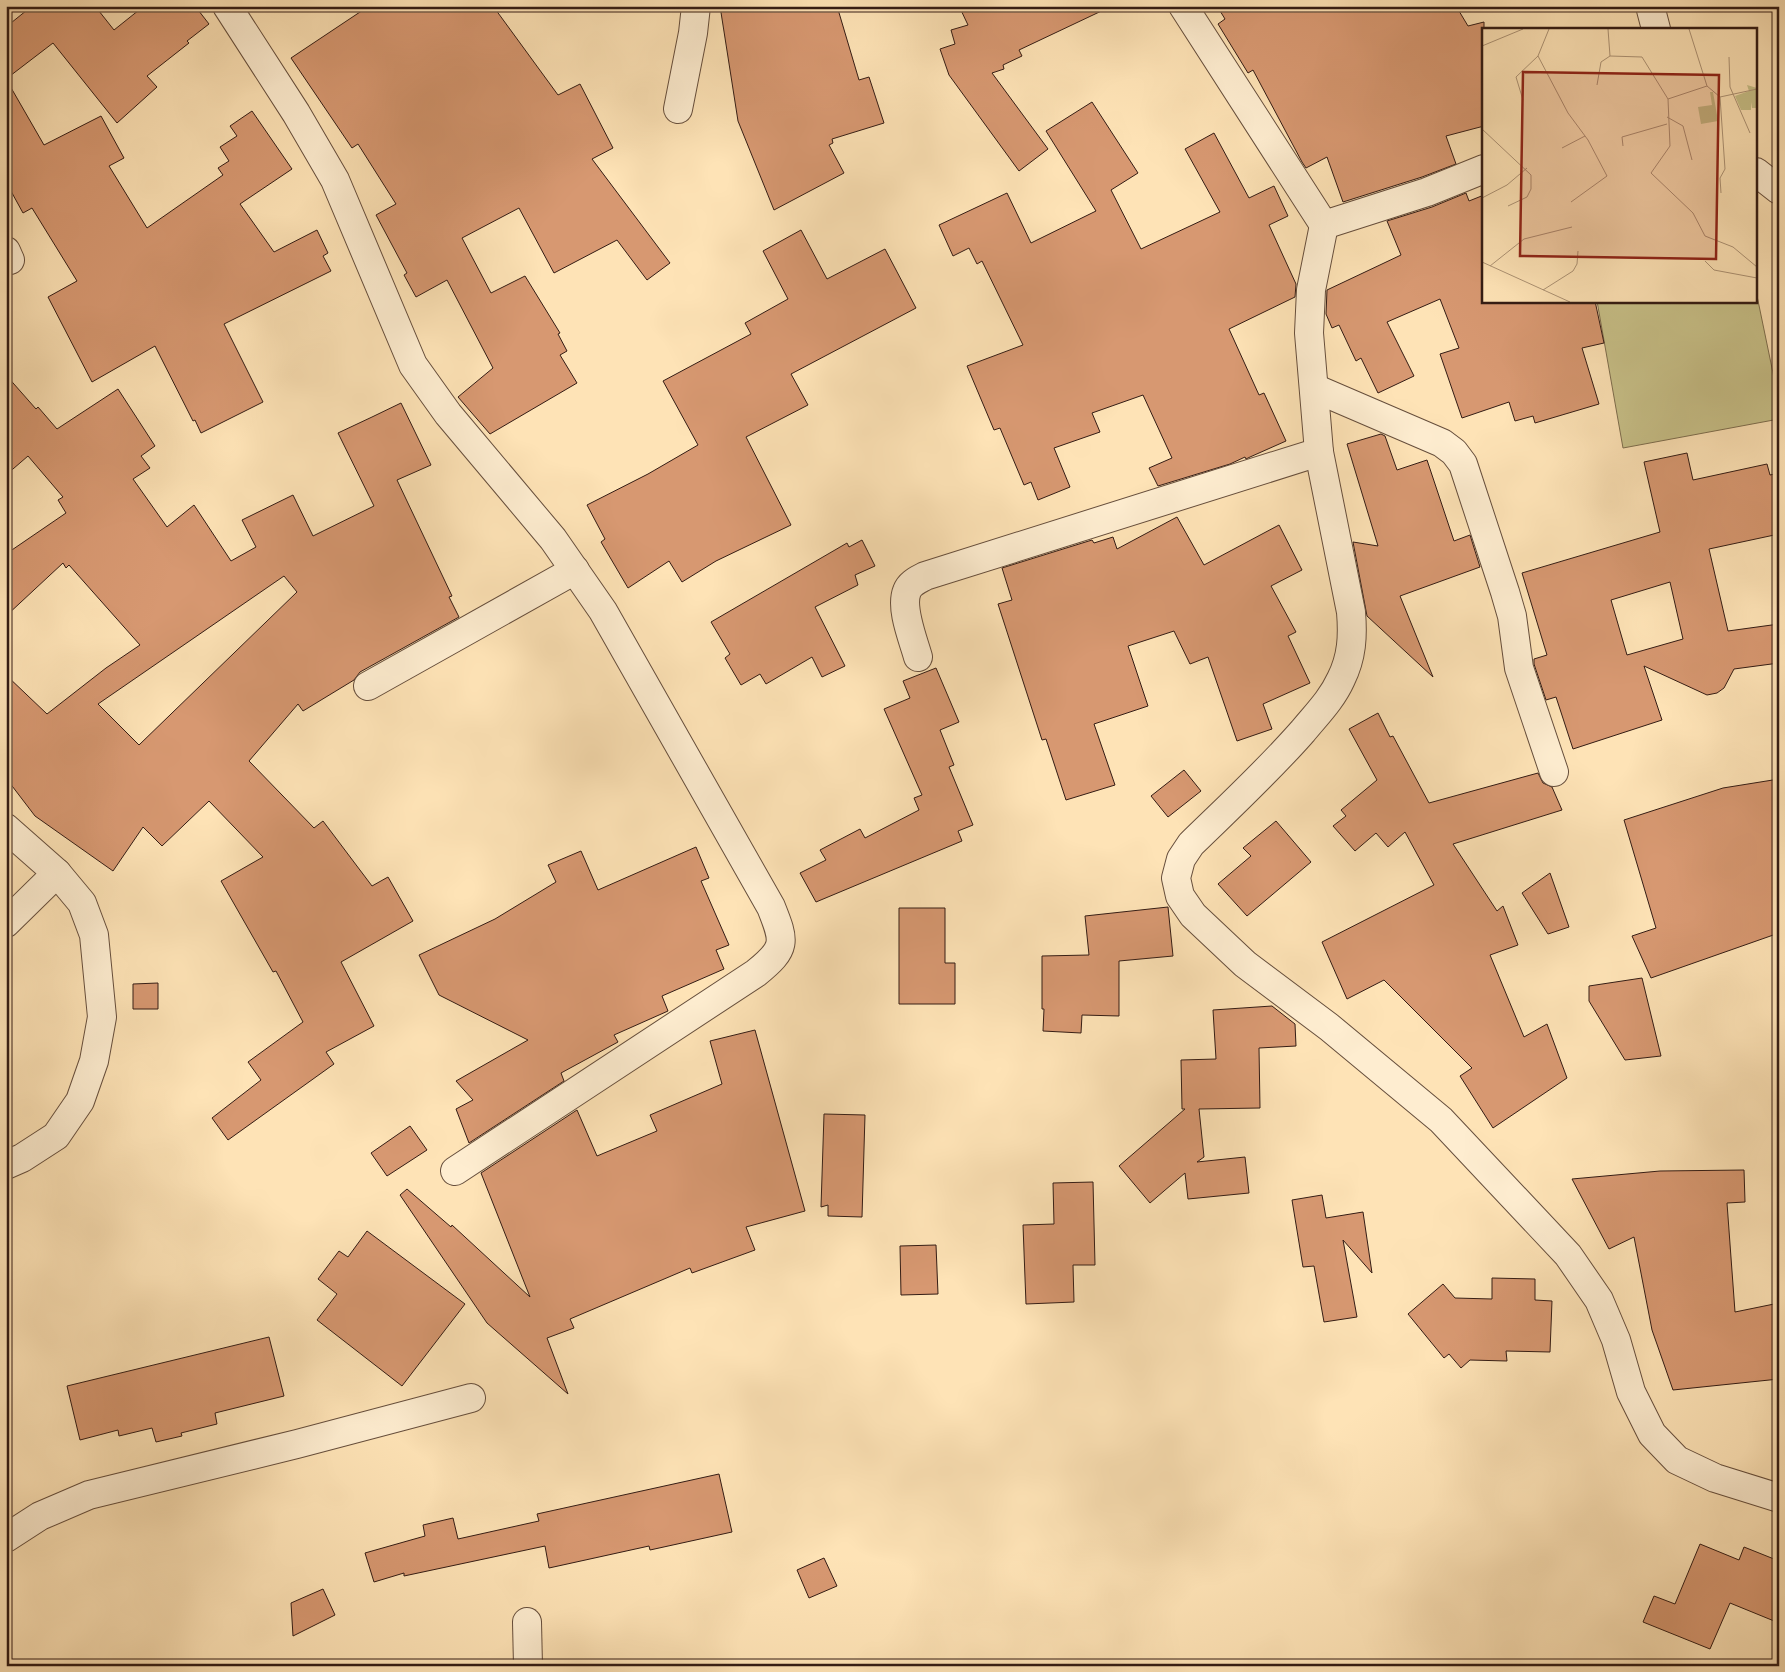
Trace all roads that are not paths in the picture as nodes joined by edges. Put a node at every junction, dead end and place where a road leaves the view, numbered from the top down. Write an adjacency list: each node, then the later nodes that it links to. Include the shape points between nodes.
1 (227, 6): 13 (street, via 296,112 335,180 413,365 448,414 553,539)
2 (696, 6): 6 (street)
3 (1183, 6): 10 (street)
4 (1650, 6): 5 (street)
5 (1656, 28)
6 (678, 109)
7 (1482, 170): 10 (street, via 1427,192)
8 (1758, 174): 9 (street)
9 (1779, 190)
10 (1324, 225): 11 (street, via 1311,290 1309,333)
11 (1314, 388): 12 (street); 16 (street, via 1442,443 1463,464 1506,592 1519,668)
12 (1319, 452): 14 (street, via 915,581 905,599); 23 (street, via 1351,612 1353,635 1350,655 1330,700 1274,764 1191,844 1181,859 1176,878 1180,896 1193,916 1245,964 1329,1027 1441,1120 1568,1255 1599,1300 1616,1340 1631,1392 1652,1434 1677,1460 1716,1478)
13 (575, 570): 15 (street); 21 (street, via 603,611 771,907 781,932 781,946 774,959 756,973)
14 (918, 657)
15 (368, 686)
16 (1554, 772)
17 (6, 828): 18 (street)
18 (57, 873): 19 (street); 20 (street, via 82,903 94,935 102,1017 94,1060 80,1101 56,1136)
19 (6, 923)
20 (6, 1165)
21 (455, 1171)
22 (472, 1398): 24 (street, via 89,1495 40,1516)
23 (1779, 1498)
24 (6, 1538)
25 (527, 1622): 26 (street)
26 (528, 1666)

